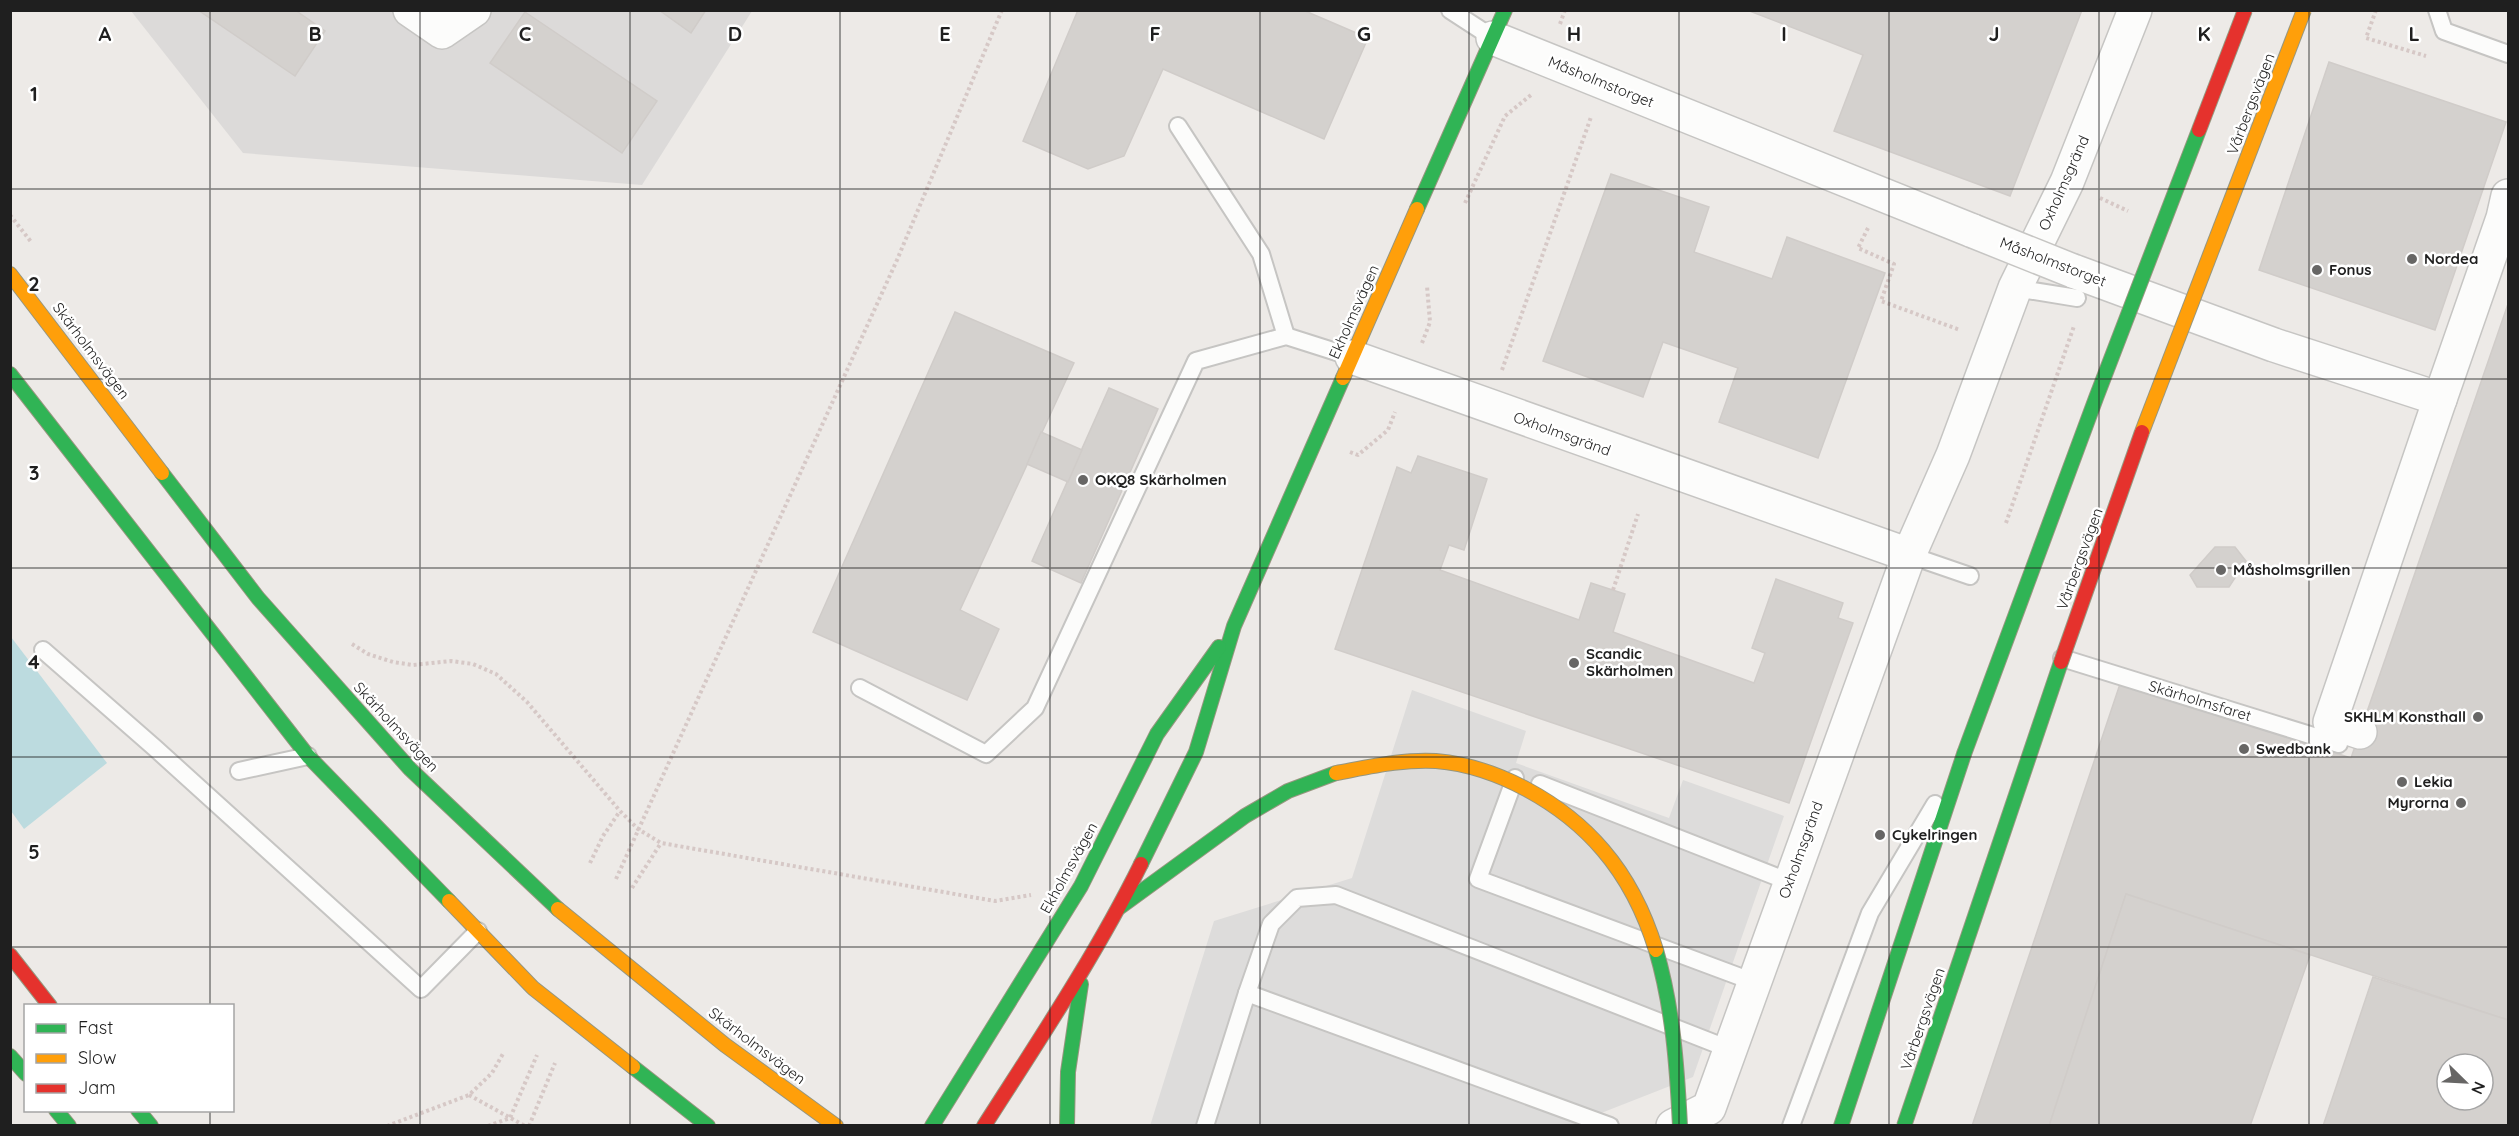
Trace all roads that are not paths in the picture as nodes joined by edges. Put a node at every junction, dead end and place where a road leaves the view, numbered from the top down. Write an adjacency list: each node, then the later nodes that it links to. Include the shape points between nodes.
1 (410, 10): 2 (street, via 442,32)
2 (474, 10)
3 (1450, 10): 8 (lane)
4 (2135, 10): 14 (street, Oxholmsgränd, via 2067,182)
5 (2245, 10): 26 (main road, bridge)
6 (2304, 10): 23 (main road, Vårbergsvägen, bridge, via 2160,382)
7 (2437, 10): 9 (lane, via 2444,31)
8 (1499, 24): 13 (street, Måsholmstorget, bridge, via 1545,59 1973,231); 16 (main road, Ekholmsvägen)
9 (2508, 54)
10 (1178, 126): 15 (lane, via 1261,254)
11 (2507, 211): 18 (street)
12 (10, 274): 45 (main road, Skärholmsvägen, via 258,598 410,769 569,919 725,1045)
13 (2075, 284): 14 (lane); 18 (street, Måsholmstorget)
14 (2015, 288): 19 (street, Oxholmsgränd, via 1953,454)
15 (1287, 336): 16 (lane); 24 (lane, via 1196,361 1035,708 986,754)
16 (1352, 357): 19 (street, Oxholmsgränd); 21 (main road, Ekholmsvägen)
17 (10, 374): 27 (main road)
18 (2440, 399): 25 (street, via 2330,722)
19 (1909, 555): 20 (lane); 29 (street, Oxholmsgränd)
20 (1970, 576)
21 (1234, 626): 30 (main road, Ekholmsvägen, via 1196,752); 46 (main road, Ekholmsvägen, via 1157,734 1081,886)
22 (43, 650): 31 (lane, via 421,989)
23 (2062, 658): 25 (lane, Skärholmsfaret); 55 (main road, Vårbergsvägen, bridge)
24 (860, 688)
25 (2349, 738)
26 (1964, 754): 53 (lane, via 1870,913); 54 (main road)
27 (308, 756): 28 (lane); 31 (main road)
28 (239, 771)
29 (1790, 882): 34 (street, Oxholmsgränd); 34 (lane, via 1516,775 1478,879)
30 (1120, 907): 33 (main road, Ekholmsvägen); 52 (main road, bridge, via 1245,816 1288,791 1336,773 1423,761 1462,765 1503,779 1539,796 1603,848 1649,923 1662,961 1676,1048)
31 (478, 931): 44 (main road, via 533,988)
32 (10, 955): 36 (main road)
33 (1083, 969): 47 (main road, Ekholmsvägen); 48 (main road, via 1070,1040)
34 (1754, 982): 37 (street, Oxholmsgränd)
35 (1247, 993): 37 (lane, via 1271,924 1297,898 1336,895); 49 (lane); 50 (lane)
36 (49, 1004)
37 (1729, 1049): 51 (street, Oxholmsgränd, via 1709,1108)
38 (10, 1056): 39 (main road)
39 (24, 1072)
40 (58, 1112): 42 (main road)
41 (140, 1112): 43 (main road)
42 (69, 1125)
43 (151, 1125)
44 (708, 1125)
45 (836, 1125)
46 (932, 1125)
47 (984, 1125)
48 (1067, 1125)
49 (1205, 1125)
50 (1610, 1125)
51 (1673, 1125)
52 (1680, 1125)
53 (1791, 1125)
54 (1841, 1125)
55 (1904, 1125)

